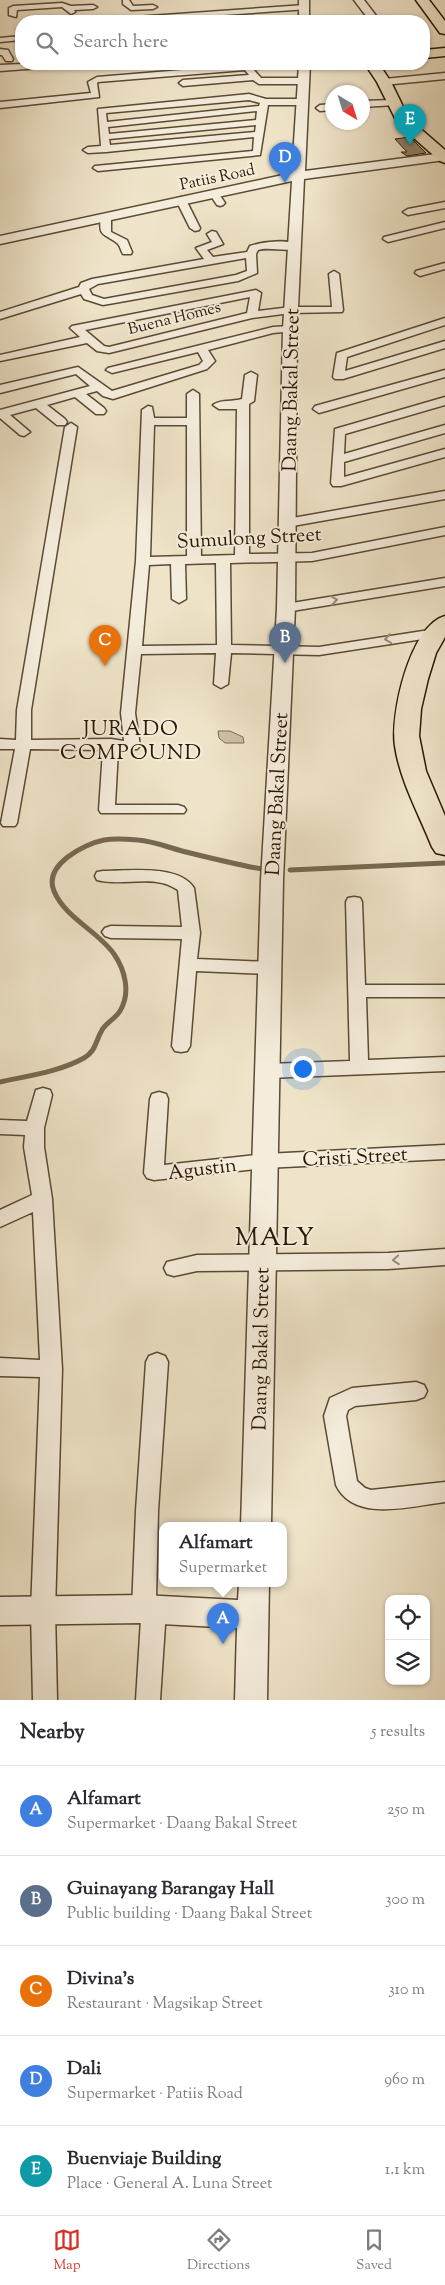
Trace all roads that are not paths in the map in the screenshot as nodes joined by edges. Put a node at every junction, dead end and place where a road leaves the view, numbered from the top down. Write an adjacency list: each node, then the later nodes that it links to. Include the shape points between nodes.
1 (38, 0): 4 (street)
2 (360, 0): 12 (street)
3 (422, 0): 13 (main road)
4 (12, 1)
5 (126, 2): 9 (street, via 131,8)
6 (233, 3): 7 (street)
7 (304, 3): 11 (street)
8 (93, 7): 10 (street, via 70,10 66,5 16,8)
9 (164, 7)
10 (10, 13)
11 (175, 15)
12 (371, 15)
13 (445, 30)
14 (15, 33): 15 (street)
15 (0, 34)
16 (15, 39): 17 (street)
17 (0, 40)
18 (0, 52): 21 (street, via 4,52)
19 (445, 52): 20 (main road)
20 (430, 53)
21 (5, 59)
22 (15, 67): 23 (street)
23 (0, 68)
24 (203, 70): 34 (street, via 97,80 92,82)
25 (249, 70): 29 (street)
26 (303, 70): 30 (street, Daang Bakal Street)
27 (376, 70): 31 (main road)
28 (445, 76): 31 (street)
29 (254, 77): 30 (street, via 259,82); 32 (street)
30 (302, 81): 35 (street, Daang Bakal Street)
31 (384, 82): 36 (main road)
32 (175, 84)
33 (112, 89): 34 (street)
34 (95, 90): 38 (street, via 97,94 92,96)
35 (301, 102): 39 (street); 50 (street, Daang Bakal Street)
36 (393, 103): 37 (street); 48 (main road, via 403,121)
37 (370, 104)
38 (0, 105)
39 (264, 105): 42 (street); 43 (street); 43 (street, via 249,97 101,111)
40 (320, 108): 41 (street)
41 (325, 108)
42 (260, 122): 44 (street); 45 (street)
43 (103, 125): 45 (street)
44 (259, 134): 46 (street); 49 (street, via 258,152 254,154)
45 (104, 137): 46 (street)
46 (106, 149): 47 (street)
47 (88, 150)
48 (444, 158): 50 (street, Patiis Road)
49 (98, 168)
50 (297, 176): 51 (street, Patiis Road, via 217,198); 60 (street, Daang Bakal Street)
51 (181, 200): 54 (street, Patiis Road); 56 (street)
52 (445, 204): 53 (street)
53 (408, 212)
54 (106, 217): 59 (street, Patiis Road); 61 (street, via 106,234 123,242)
55 (445, 225): 58 (street)
56 (195, 228)
57 (212, 234): 63 (street, via 218,244 201,248)
58 (388, 239)
59 (0, 240)
60 (294, 246): 62 (street, via 263,246 254,248); 68 (street, Daang Bakal Street)
61 (127, 252)
62 (251, 254): 63 (street); 67 (street, via 252,273 238,278 102,302 88,297)
63 (210, 260): 67 (street, via 96,280 85,285)
64 (445, 266): 65 (street)
65 (420, 273)
66 (334, 274): 68 (street, Buena Homes, via 338,310)
67 (84, 289): 70 (street)
68 (291, 310): 69 (street, Buena Homes); 73 (street, Daang Bakal Street)
69 (252, 315): 71 (street, via 256,293); 74 (street, Buena Homes)
70 (0, 316)
71 (138, 316): 74 (street); 75 (street, Buena Homes, via 78,326 76,328)
72 (445, 322): 76 (street, via 340,355 339,377)
73 (290, 329): 77 (street, via 272,330); 100 (street, Daang Bakal Street)
74 (160, 336): 75 (street, Buena Homes, via 104,350)
75 (88, 339): 78 (street)
76 (445, 344)
77 (200, 347): 79 (street); 82 (street, via 209,361 203,367 113,395)
78 (0, 358)
79 (112, 370)
80 (445, 373): 90 (street)
81 (251, 375): 89 (street, via 248,401)
82 (100, 387): 83 (street, via 78,370); 84 (street)
83 (0, 389)
84 (78, 393): 87 (street); 91 (street)
85 (193, 394): 93 (street)
86 (445, 401): 98 (street, via 339,432)
87 (38, 404): 92 (street); 94 (street)
88 (219, 405): 89 (street)
89 (243, 405): 102 (street)
90 (319, 409)
91 (100, 411)
92 (1, 414): 96 (street)
93 (192, 421): 105 (street); 107 (street, via 148,416)
94 (66, 424): 117 (street, via 24,710)
95 (445, 429): 98 (street)
96 (24, 432)
97 (445, 453): 98 (street, via 337,483)
98 (338, 460)
99 (445, 495): 100 (street)
100 (287, 524): 103 (street, Daang Bakal Street)
101 (445, 532): 103 (street, Sumulong Street)
102 (242, 559): 103 (street, Sumulong Street); 106 (street, Sumulong Street)
103 (287, 559): 110 (street, Daang Bakal Street)
104 (178, 560): 105 (street, Sumulong Street); 107 (street, Sumulong Street); 109 (street)
105 (194, 560): 106 (street, Sumulong Street)
106 (222, 560): 112 (street)
107 (143, 561): 113 (street)
108 (445, 582): 110 (street, one-way to 108)
109 (178, 599)
110 (286, 608): 114 (street, Daang Bakal Street)
111 (441, 628): 114 (street, one-way to 114, via 319,651); 121 (main road, via 424,655 419,670 406,736 413,767)
112 (224, 649): 113 (street); 114 (street); 115 (street)
113 (134, 650): 118 (street, via 128,712 132,746)
114 (284, 650): 127 (street, Daang Bakal Street)
115 (221, 684)
116 (0, 744): 117 (street)
117 (23, 744): 118 (street); 120 (street)
118 (111, 744): 119 (street, via 107,810)
119 (178, 810)
120 (9, 823)
121 (445, 847)
122 (103, 876): 125 (street, via 174,879 186,888)
123 (354, 902): 128 (street)
124 (111, 932): 125 (street)
125 (191, 933): 126 (street)
126 (189, 965): 127 (street); 130 (street)
127 (270, 968): 133 (street, Daang Bakal Street)
128 (356, 991): 129 (street); 132 (street)
129 (445, 991)
130 (181, 1046)
131 (445, 1064): 132 (street)
132 (359, 1067): 133 (street)
133 (268, 1071): 139 (street, Daang Bakal Street)
134 (43, 1095): 137 (street)
135 (159, 1099): 139 (street, Agustin, via 154,1173)
136 (0, 1127): 137 (street)
137 (35, 1128): 140 (street, via 34,1147)
138 (445, 1152): 139 (street, Cristi Street)
139 (265, 1160): 143 (street, Daang Bakal Street)
140 (42, 1199): 141 (street); 147 (street)
141 (0, 1219)
142 (445, 1257): 143 (street, one-way to 143, via 388,1261)
143 (262, 1261): 144 (street, via 197,1263); 150 (street, Daang Bakal Street)
144 (174, 1268)
145 (157, 1362): 152 (street, via 147,1511)
146 (0, 1367): 147 (street)
147 (51, 1369): 154 (street)
148 (416, 1391): 149 (street, via 352,1397 338,1404 335,1416 347,1485 358,1496 371,1500)
149 (445, 1492)
150 (256, 1522)
151 (254, 1587): 155 (street)
152 (149, 1609): 154 (street); 155 (street); 157 (street)
153 (0, 1611): 154 (street)
154 (43, 1611): 156 (street)
155 (254, 1615): 158 (street)
156 (45, 1700)
157 (148, 1700)
158 (251, 1700)

